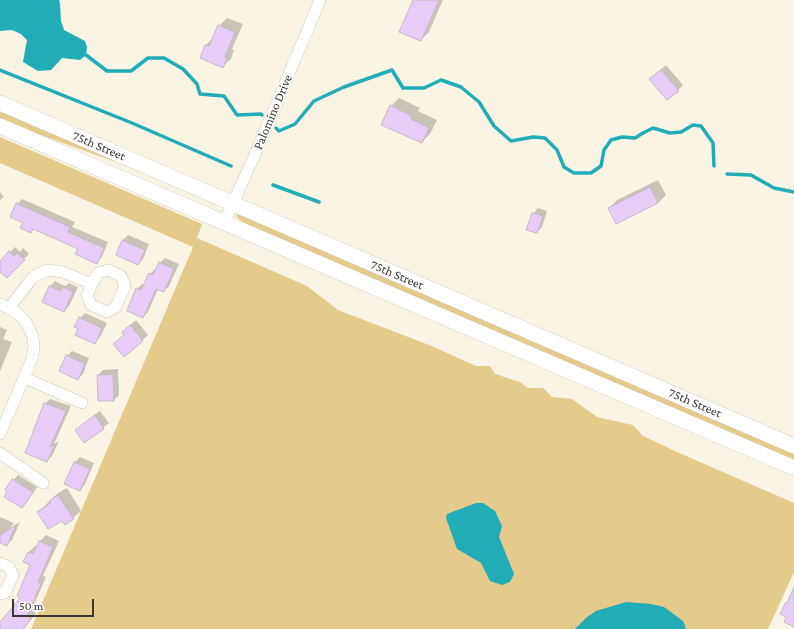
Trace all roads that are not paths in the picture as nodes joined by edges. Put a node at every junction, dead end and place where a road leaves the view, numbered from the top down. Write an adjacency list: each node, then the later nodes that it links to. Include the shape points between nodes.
1 (320, 0): 4 (street, Palomino Drive)
2 (0, 103): 4 (main road, 75th Street)
3 (0, 126): 4 (main road, 75th Street)
4 (228, 213): 10 (main road, 75th Street); 12 (main road, 75th Street)
5 (92, 284): 6 (street, via 62,272 47,270 33,277)
6 (5, 306): 7 (street, via 26,322 33,337 32,359)
7 (24, 378): 8 (street); 9 (street)
8 (82, 403)
9 (0, 434)
10 (794, 446)
11 (0, 453): 13 (street)
12 (794, 468)
13 (43, 483)
14 (0, 563): 15 (street, via 9,567 12,575 4,593)
15 (0, 594)

